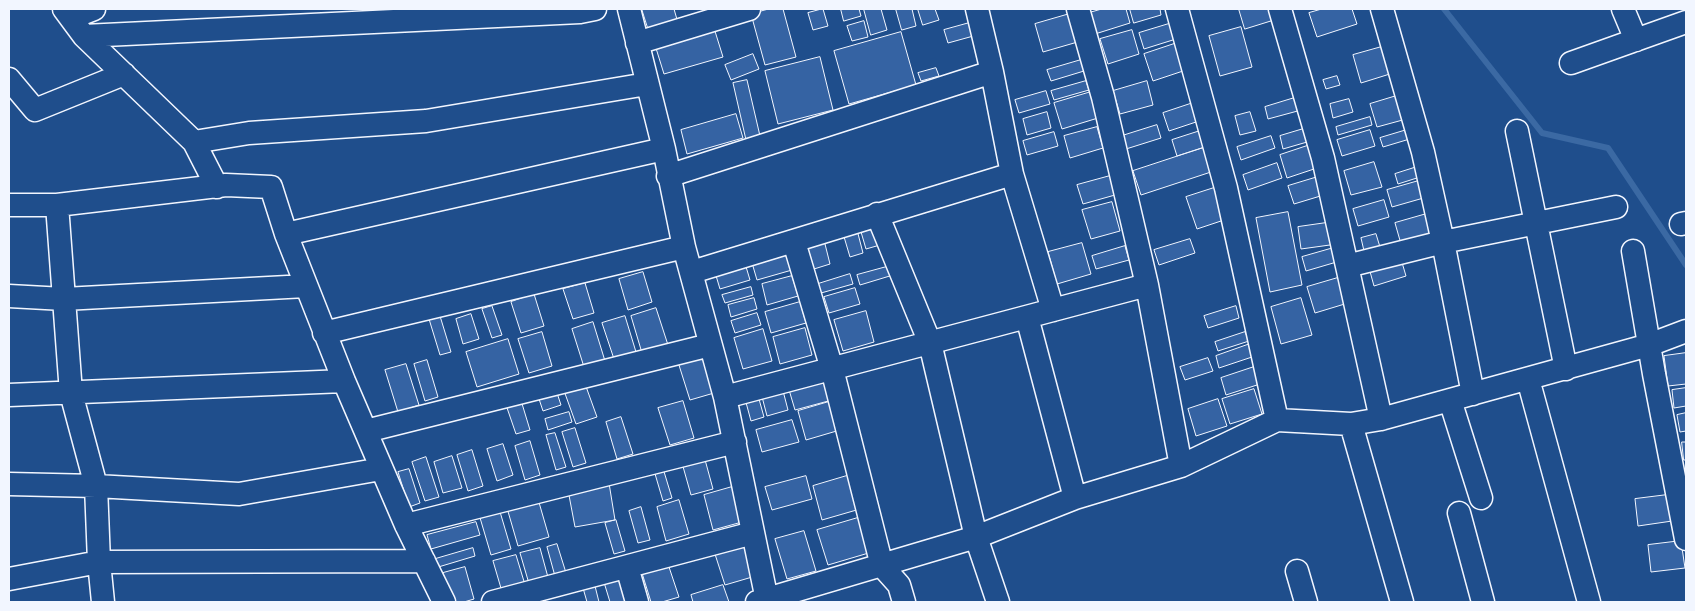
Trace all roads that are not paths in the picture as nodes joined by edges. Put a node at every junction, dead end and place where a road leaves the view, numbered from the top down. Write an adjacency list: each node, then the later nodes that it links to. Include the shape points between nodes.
1 (94, 9): 11 (street)
2 (596, 9): 13 (street)
3 (628, 9): 15 (street)
4 (749, 9): 15 (street)
5 (977, 9): 17 (street)
6 (1078, 9): 39 (street, via 1103,97)
7 (1177, 9): 60 (street, via 1226,188)
8 (1280, 9): 37 (street, via 1323,158)
9 (1382, 9): 34 (street, via 1423,152)
10 (1623, 9): 14 (street)
11 (67, 13): 13 (street)
12 (1686, 22): 14 (street)
13 (84, 36): 18 (street)
14 (1636, 40): 16 (street)
15 (637, 43): 20 (street)
16 (1571, 63)
17 (992, 72): 24 (street); 25 (street)
18 (124, 74): 19 (street, via 35,110); 22 (street)
19 (9, 79)
20 (647, 84): 22 (street, via 426,121 249,134); 23 (street)
21 (1517, 131): 31 (street)
22 (194, 142): 26 (street)
23 (664, 150): 25 (street); 32 (street)
24 (1012, 174): 30 (street); 43 (street)
25 (668, 176): 35 (street)
26 (217, 187): 28 (street); 32 (street, via 271,187)
27 (9, 205): 28 (street)
28 (57, 205): 42 (street)
29 (1616, 207): 31 (street)
30 (877, 214): 33 (street); 47 (street)
31 (1536, 223): 34 (street); 51 (street)
32 (286, 234): 40 (street)
33 (794, 242): 38 (street); 50 (street)
34 (1444, 242): 37 (street); 55 (street)
35 (684, 247): 38 (street); 46 (street)
36 (1633, 251): 49 (street)
37 (1347, 266): 59 (street)
38 (692, 272): 48 (street)
39 (1146, 285): 43 (street); 64 (street)
40 (306, 286): 42 (street); 46 (street)
41 (9, 296): 42 (street)
42 (64, 299): 54 (street)
43 (1053, 310): 44 (street)
44 (1027, 317): 47 (street); 68 (street)
45 (1686, 331): 49 (street)
46 (324, 333): 53 (street)
47 (930, 343): 50 (street); 73 (street)
48 (710, 345): 57 (street); 62 (street)
49 (1649, 345): 51 (street); 74 (street)
50 (832, 369): 57 (street); 77 (street)
51 (1566, 369): 52 (street)
52 (1528, 379): 55 (street); 91 (street)
53 (344, 381): 54 (street); 62 (street)
54 (71, 393): 56 (street); 67 (street)
55 (1473, 394): 58 (street)
56 (9, 395)
57 (725, 397): 63 (street)
58 (1450, 400): 59 (street); 69 (street)
59 (1381, 419): 61 (street)
60 (1277, 420): 61 (street); 64 (street)
61 (1351, 424): 89 (street)
62 (366, 431): 65 (street)
63 (735, 442): 71 (street); 72 (street)
64 (1181, 466): 68 (street)
65 (382, 469): 67 (street, via 239,494); 71 (street)
66 (9, 484): 67 (street)
67 (96, 486): 76 (street)
68 (1075, 498): 73 (street)
69 (1481, 498)
70 (1459, 513): 90 (street)
71 (406, 526): 75 (street)
72 (753, 533): 78 (street); 81 (street)
73 (976, 537): 77 (street); 87 (street)
74 (1686, 539)
75 (424, 561): 76 (street); 83 (street)
76 (99, 562): 80 (street); 82 (street)
77 (882, 566): 81 (street); 86 (street, via 899,585)
78 (627, 567): 84 (street); 85 (street)
79 (1297, 572): 88 (street)
80 (9, 579)
81 (762, 601)
82 (103, 602)
83 (444, 602)
84 (493, 602)
85 (637, 602)
86 (904, 602)
87 (998, 602)
88 (1306, 602)
89 (1402, 602)
90 (1483, 602)
91 (1589, 602)

